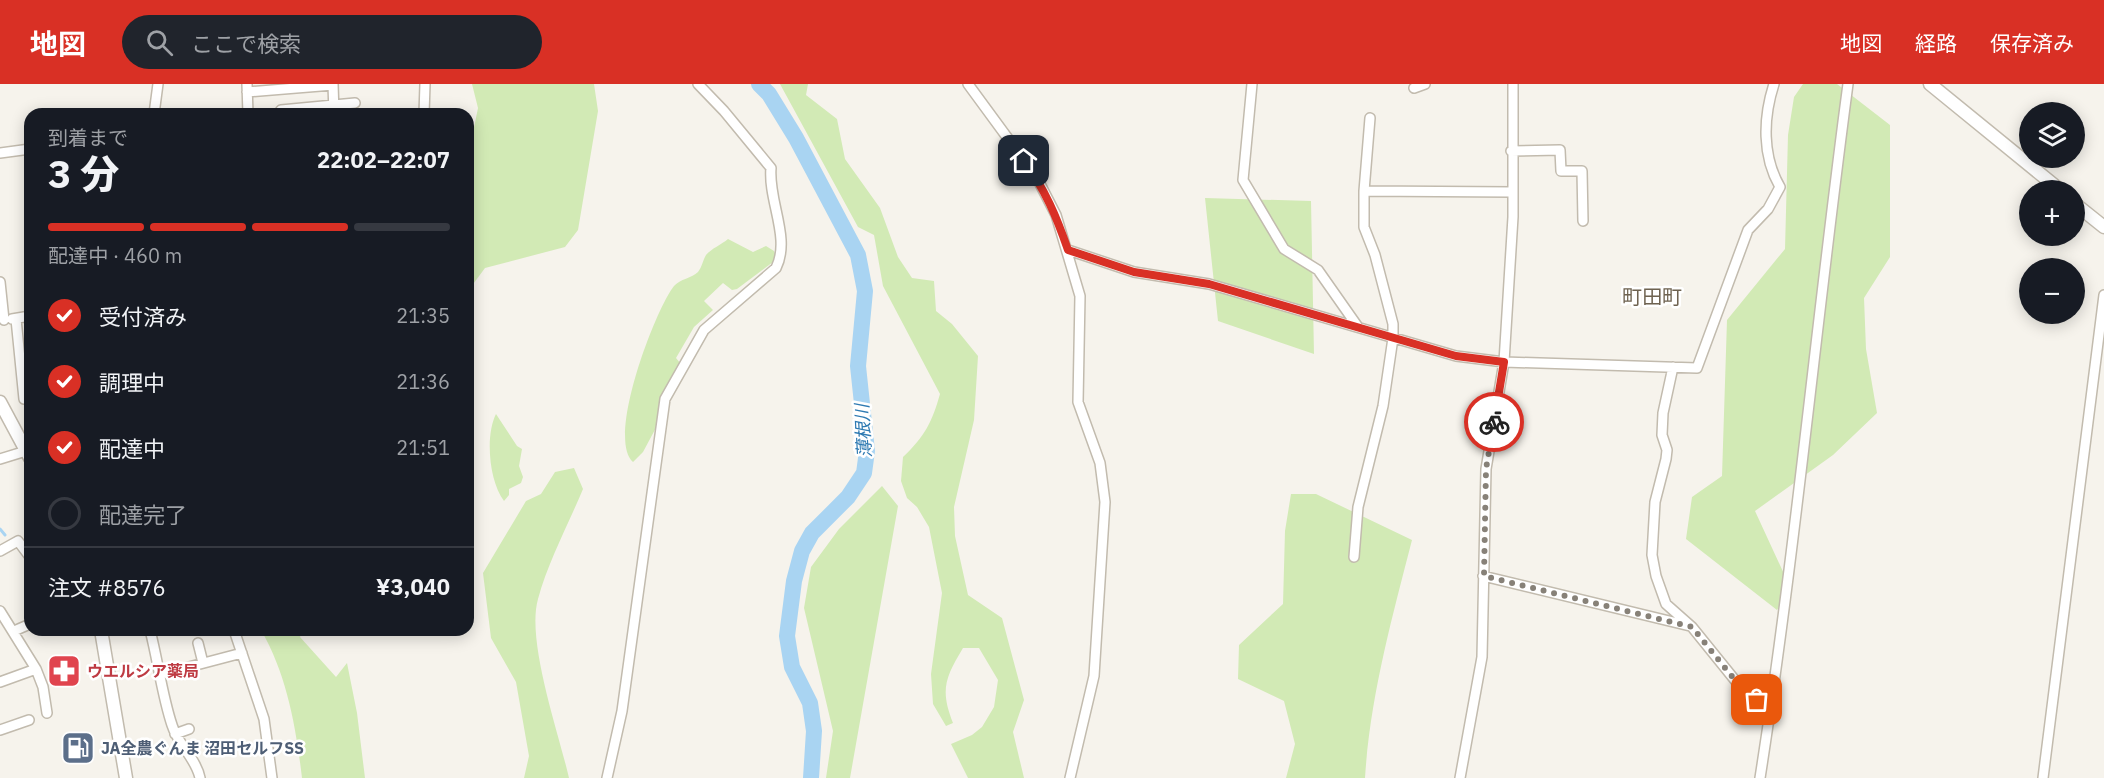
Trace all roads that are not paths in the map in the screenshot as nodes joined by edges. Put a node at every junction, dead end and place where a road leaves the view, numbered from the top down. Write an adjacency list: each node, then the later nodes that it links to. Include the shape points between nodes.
1 (158, 84): 15 (street)
2 (333, 84): 12 (street); 17 (street)
3 (425, 84): 19 (street)
4 (698, 84): 71 (street, via 771,168 769,185 781,259 776,268 704,330 664,399 622,711)
5 (968, 84): 30 (street, via 1037,178)
6 (1252, 84): 36 (street, via 1243,180 1284,249 1318,270)
7 (1425, 84): 13 (street)
8 (1513, 84): 22 (street)
9 (1774, 84): 39 (street, via 1766,142 1768,160 1780,187 1768,209 1748,230 1697,368)
10 (1848, 84): 62 (street)
11 (1930, 84): 24 (street)
12 (247, 88): 16 (street)
13 (1414, 88)
14 (355, 104): 18 (street)
15 (155, 108)
16 (248, 108)
17 (334, 108)
18 (338, 108)
19 (424, 108)
20 (1370, 118): 25 (street)
21 (24, 150): 23 (street)
22 (1511, 151): 26 (street); 28 (street, via 1560,150 1562,171 1582,171)
23 (0, 153)
24 (2048, 180)
25 (1364, 191): 26 (street); 37 (street, via 1364,227 1375,255)
26 (1512, 192): 38 (street)
27 (2085, 212): 29 (street)
28 (1583, 221)
29 (2104, 227)
30 (1068, 250): 36 (street, via 1134,272 1209,284); 72 (street, via 1081,307 1078,402 1100,463 1105,502 1094,676)
31 (0, 282): 35 (street)
32 (2104, 295): 75 (street)
33 (24, 317): 34 (street)
34 (16, 319): 35 (street); 40 (street)
35 (2, 320)
36 (1358, 327): 37 (street)
37 (1393, 338): 38 (street, via 1456,356); 47 (street, via 1383,405 1358,507)
38 (1504, 362): 39 (street); 48 (street, via 1486,469)
39 (1673, 368): 51 (street, via 1663,413 1662,435 1667,450 1655,502 1652,555 1666,604)
40 (24, 399)
41 (0, 402): 42 (street)
42 (24, 447)
43 (24, 455): 44 (street)
44 (0, 459)
45 (24, 543): 46 (street, via 18,541)
46 (0, 551)
47 (1353, 557)
48 (1484, 576): 51 (street); 73 (street, via 1482,657)
49 (0, 611): 52 (street)
50 (24, 627): 52 (street)
51 (1692, 627): 62 (street, via 1747,695)
52 (14, 631): 59 (street)
53 (102, 636): 68 (street)
54 (152, 636): 60 (street)
55 (236, 636): 57 (street)
56 (198, 643): 58 (street)
57 (242, 653): 58 (street); 70 (street, via 264,719)
58 (203, 663): 60 (street)
59 (36, 669): 61 (street); 63 (street, via 44,687)
60 (162, 674): 67 (street)
61 (0, 682)
62 (1771, 704): 74 (street)
63 (47, 714)
64 (29, 720): 66 (street)
65 (189, 729): 67 (street)
66 (0, 730)
67 (175, 734): 69 (street, via 196,764)
68 (126, 778)
69 (200, 778)
70 (272, 778)
71 (607, 778)
72 (1070, 778)
73 (1460, 778)
74 (1760, 778)
75 (2043, 778)

